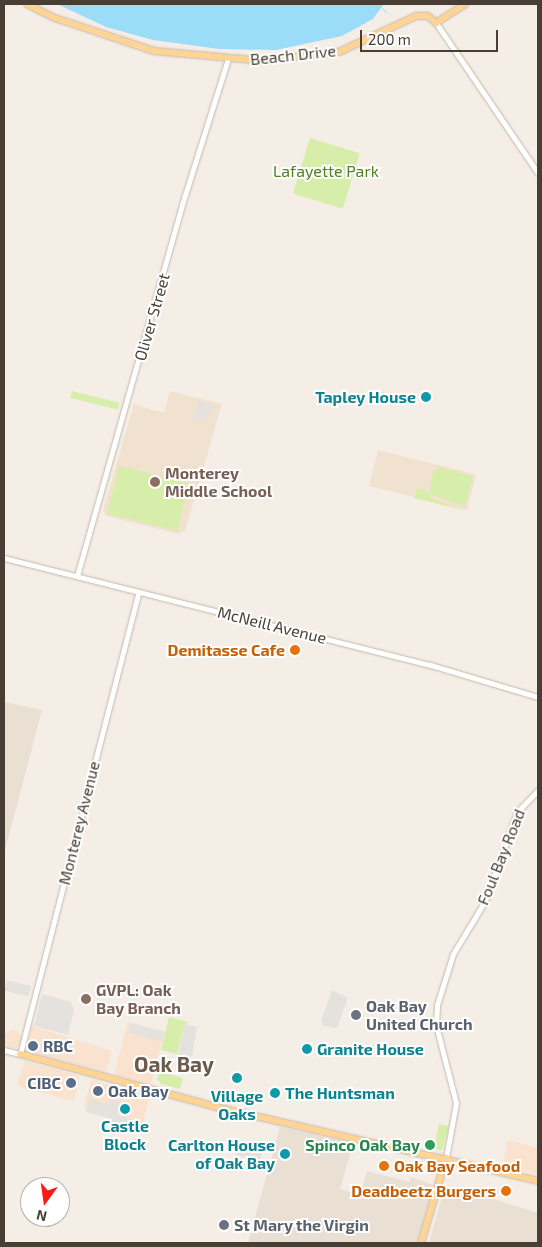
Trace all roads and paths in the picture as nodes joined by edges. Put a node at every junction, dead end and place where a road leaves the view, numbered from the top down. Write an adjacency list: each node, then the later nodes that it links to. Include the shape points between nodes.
1 (27, 4): 4 (main road, Beach Drive, via 55,18 154,51)
2 (465, 4): 3 (main road)
3 (436, 23): 4 (main road, Beach Drive, via 428,16 416,16 358,45 326,54 270,60); 5 (street)
4 (228, 59): 7 (street, Oliver Street, via 185,195)
5 (538, 173)
6 (4, 558): 7 (street, McNeill Avenue)
7 (77, 576): 8 (street, McNeill Avenue)
8 (138, 592): 9 (street, McNeill Avenue, via 431,665); 12 (street, Monterey Avenue)
9 (538, 697)
10 (538, 790): 13 (street, Foul Bay Road, via 517,812 485,901 453,954 437,1005 436,1025 456,1104)
11 (4, 1050): 12 (street)
12 (20, 1054): 13 (main road, via 216,1107)
13 (446, 1158): 14 (main road); 15 (main road, Foul Bay Road)
14 (538, 1181)
15 (422, 1243)

